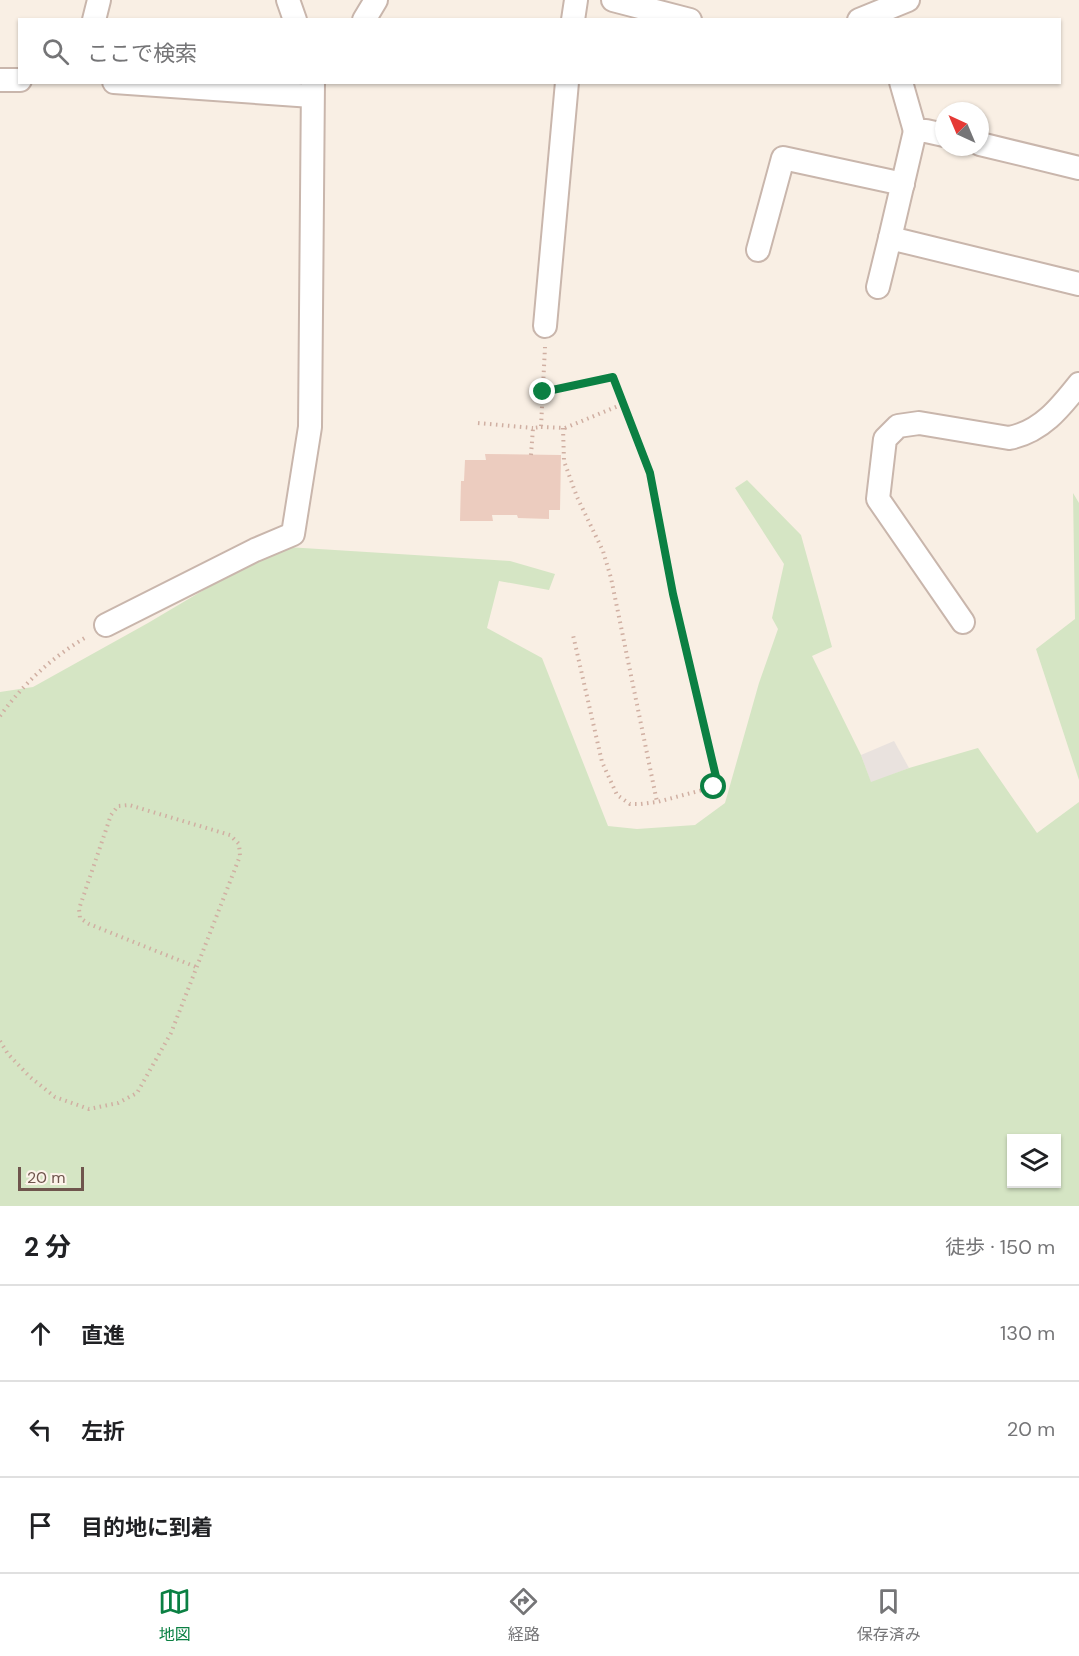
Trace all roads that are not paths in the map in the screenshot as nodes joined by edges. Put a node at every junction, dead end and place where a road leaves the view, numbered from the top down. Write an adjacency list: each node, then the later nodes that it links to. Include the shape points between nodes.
1 (99, 0): 8 (street)
2 (288, 0): 9 (street)
3 (376, 0): 10 (street)
4 (576, 0): 11 (street)
5 (614, 0): 12 (street)
6 (908, 0): 7 (street)
7 (873, 17)
8 (94, 18)
9 (295, 18)
10 (365, 18)
11 (573, 18)
12 (682, 18)
13 (0, 80): 14 (street)
14 (18, 80)
15 (171, 84): 18 (street)
16 (567, 84): 28 (street)
17 (902, 84): 19 (street)
18 (313, 89): 31 (street, via 310,427 293,534)
19 (915, 131): 20 (street); 23 (street)
20 (935, 133)
21 (989, 146): 22 (street)
22 (1079, 168)
23 (903, 184): 24 (street); 25 (street, via 783,158)
24 (890, 238): 26 (street); 27 (street)
25 (758, 250)
26 (1079, 284)
27 (878, 287)
28 (545, 336)
29 (1079, 384): 30 (street, via 1047,420 1020,436 1009,438 919,423 898,426 885,439 878,499)
30 (963, 622)
31 (106, 625)

